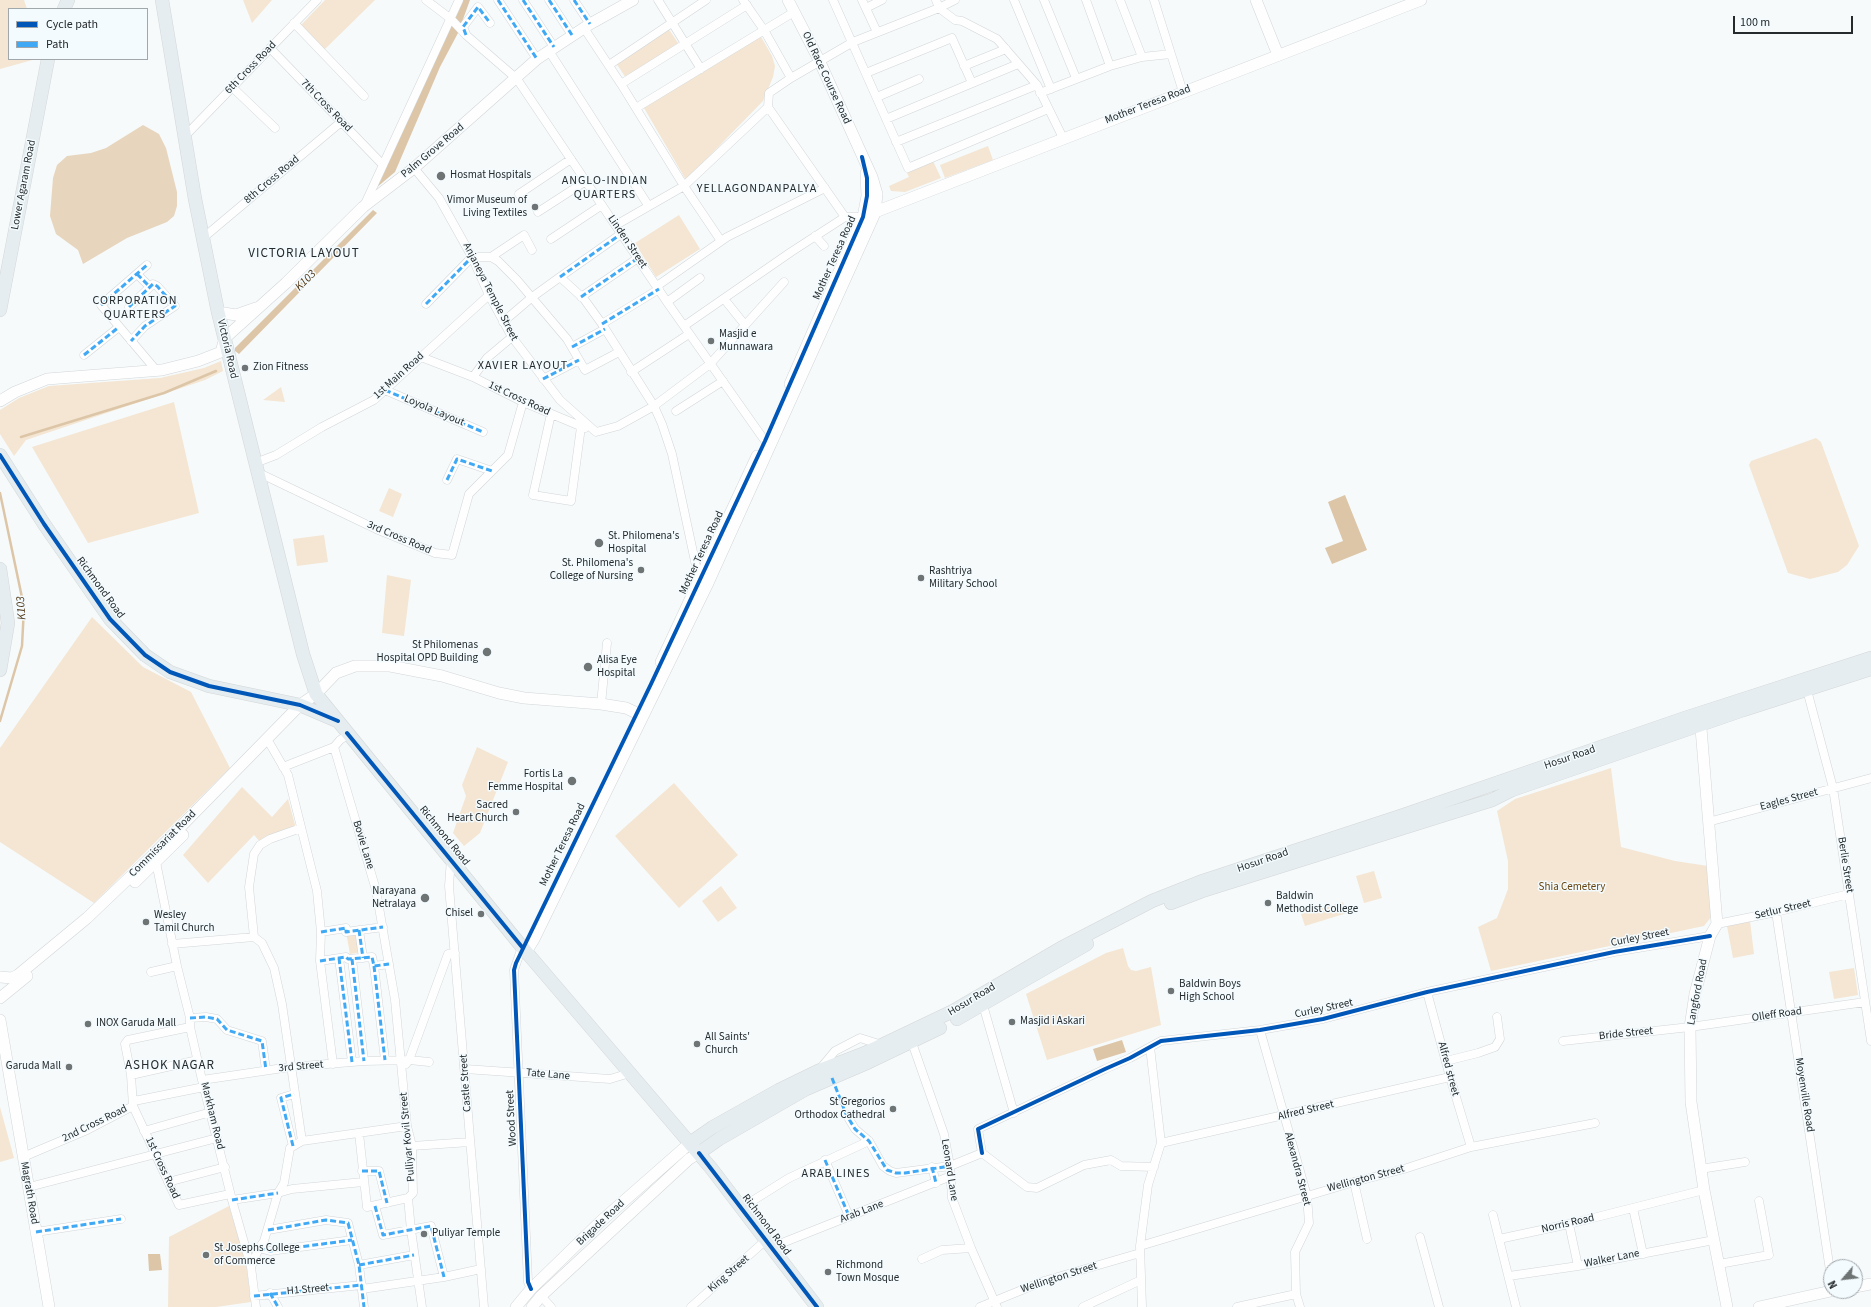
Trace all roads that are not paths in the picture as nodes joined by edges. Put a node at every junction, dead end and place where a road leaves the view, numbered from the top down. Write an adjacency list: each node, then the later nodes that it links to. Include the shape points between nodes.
1 (162, 0): 71 (main road, Victoria Road)
2 (317, 0): 29 (street, 6th Cross Road)
3 (426, 0): 27 (street)
4 (459, 0): 27 (street)
5 (498, 0): 44 (street)
6 (523, 0): 39 (street)
7 (549, 0): 35 (street)
8 (574, 0): 31 (street)
9 (633, 0): 31 (street, Palm Grove Road)
10 (658, 0): 28 (street)
11 (706, 0): 28 (street)
12 (788, 0): 26 (street, Old Race Course Road)
13 (833, 0): 36 (street)
14 (882, 0): 24 (street)
15 (955, 0): 25 (street)
16 (1014, 0): 60 (street)
17 (1044, 0): 54 (street)
18 (1086, 0): 50 (street)
19 (1120, 0): 43 (street)
20 (1154, 0): 41 (street)
21 (1256, 0): 42 (street)
22 (1421, 0): 42 (street, Mother Teresa Road)
23 (745, 3): 32 (street); 37 (street)
24 (864, 4): 33 (street)
25 (937, 4): 33 (street); 40 (street, via 955,20 997,39)
26 (794, 12): 32 (street); 46 (street, Old Race Course Road)
27 (451, 20): 34 (street, Linden Street); 76 (street)
28 (672, 22): 37 (street); 48 (street)
29 (294, 23): 38 (street, 6th Cross Road); 63 (street)
30 (490, 23): 34 (street, via 478,7 463,27)
31 (587, 26): 35 (street, Palm Grove Road); 48 (street)
32 (764, 30): 51 (street); 53 (street)
33 (877, 32): 36 (street)
34 (465, 34): 55 (street, Linden Street)
35 (572, 35): 39 (street, Palm Grove Road)
36 (853, 42): 46 (street); 52 (street)
37 (686, 45): 51 (street); 58 (street)
38 (270, 48): 59 (street, 6th Cross Road); 69 (street, 7th Cross Road)
39 (552, 49): 44 (street, Palm Grove Road); 83 (street)
40 (1006, 49): 47 (street); 49 (street)
41 (1171, 54): 43 (street); 62 (street)
42 (1278, 55): 62 (street, Mother Teresa Road)
43 (1142, 57): 50 (street)
44 (537, 59): 55 (street, Palm Grove Road)
45 (48, 60): 115 (main road, Lower Agaram Road)
46 (819, 60): 53 (street); 74 (street, Old Race Course Road)
47 (1018, 64): 57 (street); 61 (street)
48 (609, 65): 58 (street)
49 (964, 66): 52 (street, via 952,38); 57 (street)
50 (1110, 66): 54 (street)
51 (702, 68): 66 (street)
52 (866, 73): 64 (street)
53 (790, 78): 65 (street, via 769,93)
54 (1076, 78): 60 (street)
55 (517, 79): 75 (street, Linden Street); 77 (street, Palm Grove Road)
56 (919, 79): 64 (street)
57 (972, 83): 68 (street)
58 (622, 84): 66 (street)
59 (232, 87): 70 (street); 71 (street, 6th Cross Road)
60 (1051, 88): 61 (street)
61 (1038, 89): 67 (street); 73 (street)
62 (1182, 92): 72 (street, Mother Teresa Road)
63 (364, 96)
64 (877, 97): 68 (street)
65 (768, 107): 79 (street); 80 (street)
66 (636, 108): 79 (street)
67 (1048, 109): 72 (street); 73 (street, via 908,168)
68 (886, 120): 73 (street)
69 (341, 122): 76 (street, 7th Cross Road); 92 (street, 8th Cross Road)
70 (275, 128)
71 (185, 136): 92 (main road, Victoria Road)
72 (1063, 138): 86 (street, Mother Teresa Road)
73 (896, 142)
74 (862, 157): 86 (street, Mother Teresa Road, via 877,194); 88 (street, Mother Teresa Road, via 867,178)
75 (571, 159): 78 (street, Linden Street); 81 (street)
76 (383, 165): 84 (street)
77 (414, 168): 84 (street, Palm Grove Road); 97 (street, Anjaneya Temple Street, via 439,198)
78 (586, 181): 82 (street, Linden Street); 85 (street)
79 (684, 186): 83 (street); 94 (street)
80 (825, 188): 87 (street); 94 (street)
81 (519, 194)
82 (602, 205): 89 (street, Linden Street); 93 (street)
83 (648, 205): 89 (street)
84 (363, 207): 113 (street, Palm Grove Road)
85 (538, 212)
86 (875, 213): 88 (street, Mother Teresa Road); 145 (street, Mother Teresa Road)
87 (844, 217): 88 (street); 91 (street)
88 (863, 217): 145 (street, Mother Teresa Road)
89 (616, 225): 90 (street, Linden Street)
90 (622, 234): 99 (street, Linden Street); 102 (street)
91 (815, 236): 95 (street); 110 (street)
92 (203, 238): 116 (main road, Victoria Road)
93 (551, 239)
94 (721, 241): 106 (street)
95 (824, 246)
96 (532, 250): 98 (street, via 524,235)
97 (472, 257): 98 (street); 107 (street, Anjaneya Temple Street); 112 (street)
98 (491, 257): 109 (street, via 517,280)
99 (638, 258): 106 (street, Linden Street); 108 (street)
100 (146, 265): 101 (street)
101 (137, 274): 105 (street); 120 (street, via 101,306)
102 (560, 277): 108 (street); 109 (street)
103 (700, 278): 111 (street)
104 (784, 282): 118 (street)
105 (150, 287): 114 (street); 123 (street, via 153,284 157,286 175,306 145,326)
106 (658, 288): 111 (street, Linden Street); 119 (street)
107 (489, 295): 117 (street, Anjaneya Temple Street); 128 (street, 1st Main Road)
108 (581, 297): 119 (street)
109 (530, 298): 117 (street); 125 (street)
110 (725, 300): 118 (street); 121 (street)
111 (667, 302): 121 (street, Linden Street)
112 (426, 304)
113 (262, 306): 116 (street, via 236,315); 124 (street, Palm Grove Road)
114 (129, 307)
115 (0, 310)
116 (218, 312): 124 (main road, Victoria Road)
117 (503, 322): 122 (street, Anjaneya Temple Street)
118 (745, 325): 130 (street)
119 (604, 326): 125 (street); 126 (street)
120 (119, 327): 123 (street); 127 (street)
121 (687, 330): 130 (street, Linden Street); 132 (street)
122 (512, 337): 133 (street, via 487,358); 134 (street, Anjaneya Temple Street)
123 (131, 341): 131 (street)
124 (225, 346): 131 (street, Palm Grove Road, via 198,361); 147 (main road, Victoria Road)
125 (572, 347): 129 (street)
126 (619, 352): 129 (street, via 585,370); 132 (street)
127 (84, 355)
128 (421, 357): 133 (street, 1st Cross Road); 136 (street, 1st Main Road)
129 (579, 360): 134 (street)
130 (710, 364): 135 (street, Linden Street); 139 (street)
131 (156, 370): 137 (street, Palm Grove Road, via 47,379)
132 (631, 372): 139 (street)
133 (473, 378): 138 (street, 1st Cross Road)
134 (543, 379): 144 (street, Anjaneya Temple Street, via 560,400)
135 (723, 381): 140 (street); 145 (street, Linden Street)
136 (385, 390): 143 (street, Loyola Layout); 147 (street, 1st Main Road, via 374,400 322,427)
137 (0, 401)
138 (523, 402): 141 (street, 1st Cross Road); 149 (street, 3rd Cross Road, via 508,455)
139 (654, 406): 144 (street, via 618,426); 152 (street, via 672,454)
140 (676, 411)
141 (551, 414): 142 (street, 1st Cross Road); 142 (street, via 533,494 571,501)
142 (581, 427): 144 (street, 1st Cross Road)
143 (483, 432)
144 (596, 432)
145 (768, 443): 152 (street, Mother Teresa Road); 162 (street, Mother Teresa Road, via 708,583)
146 (0, 455): 148 (main road, Richmond Road)
147 (256, 467): 149 (street, 3rd Cross Road, via 376,529 435,554 452,555 469,494); 158 (main road, Victoria Road, via 303,654)
148 (5, 471): 160 (main road, Richmond Road, via 110,619 144,655 170,672 209,686)
149 (492, 471): 150 (street, via 456,459)
150 (447, 480)
151 (0, 569): 156 (main road, via 8,624)
152 (699, 580): 162 (street, Mother Teresa Road)
153 (607, 643): 159 (street)
154 (1871, 658): 161 (main road, Hosur Road)
155 (1871, 669): 157 (main road, Hosur Road)
156 (0, 670)
157 (1807, 690): 164 (main road, Hosur Road); 170 (street, Berlie Street)
158 (316, 694): 159 (street, Commissariat Road, via 336,673 355,666 390,666 442,676 524,698); 160 (street, Commissariat Road); 163 (main road, Richmond Road)
159 (602, 704): 162 (street, Commissariat Road, via 626,708)
160 (304, 706): 163 (main road, Richmond Road); 166 (street, Commissariat Road); 174 (street, Commissariat Road)
161 (1700, 713): 164 (street); 209 (main road, Hosur Road, via 1159,898 1100,927 998,984 953,1011)
162 (640, 714): 184 (street, Mother Teresa Road)
163 (338, 721): 165 (main road, Richmond Road)
164 (1702, 726): 171 (street); 199 (main road, Hosur Road, via 1512,790 1492,800 1205,890 1155,909 1109,931)
165 (349, 734): 167 (street); 173 (main road, Richmond Road)
166 (270, 744): 168 (street); 174 (street, Commissariat Road)
167 (334, 747): 168 (street); 178 (street, Bovie Lane, via 376,890)
168 (283, 767): 172 (street, via 288,775)
169 (1871, 778): 170 (street, Eagles Street)
170 (1833, 788): 171 (street, Eagles Street); 175 (street, Berlie Street)
171 (1708, 822): 177 (street)
172 (301, 828): 180 (street, via 317,891); 181 (street, via 270,839 260,845 254,854 249,887)
173 (451, 858): 184 (main road, Richmond Road); 185 (street, Castle Street, via 449,886)
174 (154, 859): 183 (street, Markham Road); 195 (street, Commissariat Road, via 96,918)
175 (1849, 894): 176 (street, Setlur Street); 198 (street, Berlie Street)
176 (1776, 912): 177 (street, Setlur Street); 200 (street, Moyenville Road)
177 (1717, 924): 182 (street, Langford Road)
178 (383, 927): 179 (street); 190 (street, Bovie Lane)
179 (359, 930): 180 (street, via 346,932 346,928); 187 (street)
180 (321, 932): 189 (street)
181 (254, 936): 183 (street); 220 (street, via 262,943 274,968 282,1004)
182 (1710, 936): 196 (street, Curley Street, via 1614,952); 205 (street, Langford Road, via 1695,994)
183 (172, 944): 191 (street, Markham Road)
184 (524, 950): 223 (street, Wood Street, via 514,970); 224 (main road, Richmond Road)
185 (455, 953): 214 (street, via 448,954); 221 (street, Castle Street)
186 (339, 958): 188 (street); 189 (street); 217 (street)
187 (363, 958): 188 (street); 192 (street, via 372,957)
188 (352, 959): 215 (street)
189 (320, 961): 219 (street)
190 (389, 964): 192 (street); 214 (street, Bovie Lane)
191 (176, 966): 193 (street); 202 (street, Markham Road)
192 (374, 966): 213 (street)
193 (151, 972)
194 (0, 977): 195 (street)
195 (19, 978): 197 (street, Commissariat Road)
196 (1427, 992): 206 (street, Curley Street, via 1330,1018); 216 (street, Alfred street)
197 (0, 998)
198 (1865, 1002): 200 (street, Olleff Road); 208 (street, Berlie Street)
199 (983, 1005): 209 (main road, Hosur Road); 232 (street)
200 (1792, 1013): 205 (street, Olleff Road); 297 (street, Moyenville Road)
201 (1497, 1017): 216 (street, via 1500,1039 1494,1047)
202 (190, 1018): 204 (street, Markham Road); 222 (street, via 217,1019 227,1030 262,1041)
203 (0, 1020): 227 (street, Magrath Road)
204 (190, 1027): 212 (street, Markham Road); 225 (street, 2nd Cross Road, via 128,1040 125,1044)
205 (1690, 1028): 207 (street, Bride Street); 260 (street, Langford Road, via 1691,1102)
206 (1260, 1030): 210 (street, Curley Street, via 1161,1041); 234 (street, Alexandra Street)
207 (1563, 1041)
208 (1871, 1041)
209 (912, 1043): 240 (main road, Hosur Road, via 806,1089); 244 (main road, Hosur Road, via 883,1045 818,1071 740,1111); 255 (street, Leonard Lane, via 944,1134)
210 (1150, 1047): 232 (street, Curley Street); 245 (street)
211 (0, 1050): 227 (street, Magrath Road, via 5,1074)
212 (198, 1060): 225 (street); 228 (street, Markham Road)
213 (385, 1060): 214 (street, 3rd Street); 215 (street, 3rd Street)
214 (405, 1060): 218 (street, 3rd Street); 236 (street, Pulliyar Kovil Street, via 402,1070)
215 (364, 1061): 217 (street, 3rd Street)
216 (1446, 1061): 226 (street, Alfred street)
217 (352, 1062): 219 (street, 3rd Street)
218 (429, 1062)
219 (332, 1064): 220 (street, 3rd Street)
220 (290, 1067): 222 (street, 3rd Street); 229 (street)
221 (465, 1069): 223 (street, Tate Lane); 243 (street, Castle Street)
222 (266, 1070): 228 (street, 3rd Street)
223 (520, 1072): 224 (street, Tate Lane, via 610,1079); 308 (street, Wood Street, via 528,1282)
224 (630, 1073): 244 (main road, Richmond Road)
225 (131, 1075): 230 (street, 2nd Cross Road)
226 (1450, 1077): 234 (street, Alfred Street); 248 (street, Alfred street)
227 (9, 1079): 252 (street, Magrath Road)
228 (203, 1084): 230 (street, 3rd Street); 231 (street, Markham Road)
229 (294, 1094): 241 (street); 246 (street, via 281,1098)
230 (133, 1103): 237 (street, 1st Cross Road); 252 (street, 2nd Cross Road, via 87,1130)
231 (211, 1112): 237 (street); 239 (street, Markham Road)
232 (1014, 1113): 249 (street, Curley Street, via 978,1129)
233 (846, 1114): 242 (street, via 855,1129)
234 (1283, 1116): 245 (street, Alfred Street); 270 (street, Alexandra Street)
235 (1595, 1123): 248 (street, Wellington Street)
236 (407, 1126): 238 (street); 247 (street, Pulliyar Kovil Street)
237 (144, 1131): 251 (street, 1st Cross Road)
238 (358, 1133): 241 (street); 261 (street)
239 (217, 1138): 251 (street); 256 (street, Markham Road)
240 (719, 1139): 250 (main road, Hosur Road); 259 (main road, via 713,1152)
241 (302, 1140): 246 (street)
242 (869, 1140): 253 (street); 257 (street, via 883,1166 890,1171 905,1173)
243 (470, 1142): 247 (street); 302 (street, Castle Street)
244 (690, 1143): 250 (main road, Richmond Road); 308 (street, Brigade Road, via 600,1222)
245 (1161, 1143): 258 (street)
246 (293, 1146): 269 (street, via 290,1148 284,1183)
247 (412, 1146): 272 (street, Pulliyar Kovil Street, via 413,1193)
248 (1471, 1147): 265 (street, Wellington Street)
249 (982, 1153): 255 (street); 258 (street, via 1027,1187 1037,1188 1084,1165 1105,1161 1111,1160 1121,1166)
250 (699, 1154): 259 (main road, Richmond Road); 313 (street, Brigade Road, via 675,1172)
251 (152, 1156): 263 (street, 1st Cross Road); 267 (street, 1st Cross Road)
252 (23, 1157): 267 (street, Magrath Road)
253 (825, 1160): 276 (street, via 789,1178); 279 (street)
254 (1745, 1162): 260 (street)
255 (950, 1166): 257 (street); 262 (street, Leonard Lane)
256 (225, 1167): 263 (street); 271 (street, Markham Road)
257 (932, 1167): 266 (street)
258 (1154, 1167): 293 (street, via 1148,1185)
259 (711, 1168): 276 (main road, Richmond Road)
260 (1700, 1169): 268 (street, Langford Road)
261 (362, 1171): 264 (street); 274 (street, via 379,1171)
262 (951, 1176): 266 (street, Arab Lane); 292 (street, Leonard Lane, via 952,1198)
263 (168, 1182): 271 (street, 1st Cross Road, via 179,1205)
264 (363, 1182): 269 (street, via 292,1189); 275 (street, via 367,1207)
265 (1354, 1182): 270 (street, Wellington Street); 286 (street)
266 (936, 1183): 279 (street, Arab Lane)
267 (29, 1187): 284 (street, Magrath Road)
268 (1704, 1190): 277 (street, Norris Road); 289 (street, Langford Road)
269 (278, 1193): 271 (street); 282 (street)
270 (1307, 1196): 293 (street, Wellington Street); 311 (street, Alexandra Street, via 1309,1223 1295,1252)
271 (231, 1197): 301 (street, Markham Road)
272 (408, 1198): 274 (street); 283 (street, Pulliyar Kovil Street)
273 (1759, 1202): 298 (street, via 1769,1255)
274 (387, 1203): 275 (street)
275 (375, 1206): 283 (street, via 383,1236)
276 (741, 1208): 290 (main road, Richmond Road)
277 (1633, 1208): 281 (street, Norris Road); 294 (street)
278 (1493, 1215): 287 (street)
279 (849, 1216): 290 (street, Arab Lane)
280 (121, 1219): 284 (street)
281 (1569, 1224): 287 (street, Norris Road); 300 (street)
282 (268, 1230): 288 (street, via 326,1220 348,1222); 291 (street)
283 (411, 1230): 295 (street, Pulliyar Kovil Street); 304 (street, via 431,1226)
284 (36, 1232): 315 (street, Magrath Road)
285 (1420, 1238): 331 (street)
286 (1367, 1239)
287 (1499, 1239): 303 (street)
288 (352, 1240): 291 (street, via 270,1251); 299 (street)
289 (1714, 1240): 294 (street, Walker Lane); 298 (street, Langford Road)
290 (769, 1244): 324 (street, King Street); 325 (main road, Richmond Road)
291 (259, 1248): 301 (street)
292 (971, 1248): 296 (street, via 946,1249); 314 (street, Leonard Lane)
293 (1140, 1250): 305 (street); 314 (street, Wellington Street, via 1044,1281)
294 (1643, 1254): 300 (street, Walker Lane)
295 (414, 1255): 299 (street); 306 (street, Pulliyar Kovil Street)
296 (922, 1259)
297 (1828, 1259)
298 (1719, 1264): 333 (street, Langford Road)
299 (359, 1265): 307 (street)
300 (1578, 1266): 303 (street, Walker Lane)
301 (251, 1267): 312 (street, Markham Road)
302 (481, 1269): 304 (street, H1 Street); 320 (street, Castle Street)
303 (1509, 1276): 332 (street)
304 (444, 1277): 306 (street, H1 Street)
305 (1141, 1280): 327 (street); 328 (street)
306 (418, 1281): 307 (street, H1 Street); 319 (street, Pulliyar Kovil Street)
307 (362, 1287): 309 (street, H1 Street); 318 (street)
308 (532, 1290): 321 (street, Brigade Road)
309 (270, 1293): 312 (street, H1 Street); 317 (street)
310 (1823, 1293): 334 (street)
311 (1296, 1294): 329 (street); 330 (street, Alexandra Street)
312 (254, 1296): 316 (street, Markham Road)
313 (541, 1296): 322 (street, Brigade Road); 323 (street)
314 (995, 1304): 326 (street, Wellington Street)
315 (49, 1307)
316 (256, 1307)
317 (278, 1307)
318 (364, 1307)
319 (422, 1307)
320 (484, 1307)
321 (516, 1307)
322 (532, 1307)
323 (551, 1307)
324 (691, 1307)
325 (818, 1307)
326 (980, 1307)
327 (1083, 1307)
328 (1142, 1307)
329 (1237, 1307)
330 (1300, 1307)
331 (1439, 1307)
332 (1516, 1307)
333 (1727, 1307)
334 (1759, 1307)

